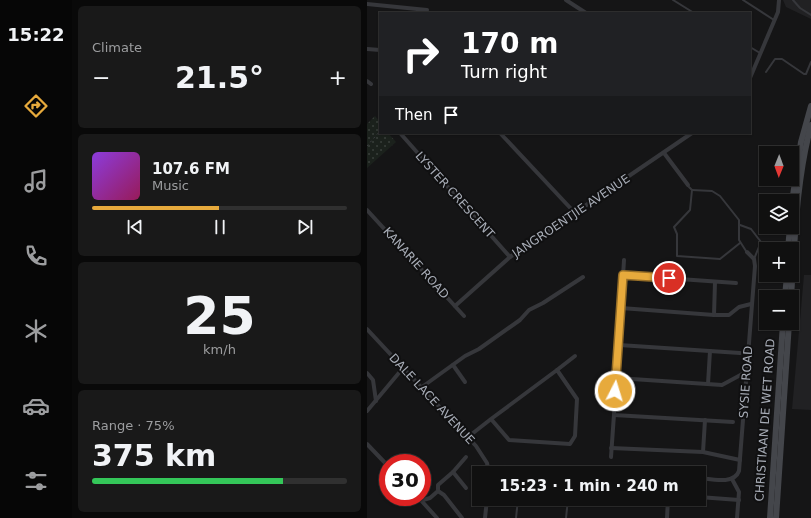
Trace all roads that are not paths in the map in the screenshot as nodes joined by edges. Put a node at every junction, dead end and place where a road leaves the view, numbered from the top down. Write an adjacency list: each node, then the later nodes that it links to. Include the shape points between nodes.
1 (566, 0): 10 (street)
2 (673, 0): 11 (lane)
3 (743, 0): 13 (lane)
4 (779, 0): 13 (street)
5 (793, 0): 12 (lane)
6 (367, 4): 7 (street)
7 (402, 8): 8 (street); 9 (street)
8 (427, 10)
9 (401, 12)
10 (584, 12)
11 (692, 12)
12 (811, 15)
13 (774, 20): 17 (street)
14 (751, 48): 17 (lane)
15 (367, 49): 16 (street)
16 (379, 50)
17 (760, 53): 20 (street)
18 (811, 62): 19 (lane, via 808,72 804,74 782,59 775,59)
19 (766, 72)
20 (751, 76)
21 (811, 106): 29 (main road, via 801,142)
22 (811, 125): 42 (main road, via 799,187)
23 (401, 134): 35 (street, LYSTER CRESCENT)
24 (502, 134): 31 (street)
25 (692, 134): 26 (street, JANGROENTJIE AVENUE)
26 (664, 153): 27 (street); 31 (street, JANGROENTJIE AVENUE)
27 (688, 185): 28 (lane)
28 (692, 190): 32 (lane, via 717,193 738,217); 33 (lane, via 690,210 674,227 677,234 677,256 720,259)
29 (793, 194)
30 (367, 210): 44 (street, KANARIE ROAD)
31 (575, 214): 35 (street, JANGROENTJIE AVENUE)
32 (740, 225): 33 (lane); 36 (lane, via 751,229 761,242)
33 (741, 244): 34 (lane)
34 (747, 252): 36 (street)
35 (510, 257): 44 (street, JANGROENTJIE AVENUE)
36 (754, 259): 43 (street, SYSIE ROAD)
37 (624, 260): 38 (street)
38 (623, 275): 40 (street); 45 (street)
39 (583, 277): 55 (street, via 529,310 520,320)
40 (715, 282): 41 (street); 46 (street)
41 (736, 283)
42 (792, 290)
43 (751, 304): 46 (street, via 739,307 729,315); 58 (street, SYSIE ROAD)
44 (455, 306): 47 (street, KANARIE ROAD)
45 (621, 308): 46 (street); 51 (street)
46 (714, 315)
47 (464, 316)
48 (367, 329): 56 (street, DALE LACE AVENUE)
49 (783, 330): 101 (main road, CHRISTIAAN DE WET ROAD)
50 (789, 330): 102 (main road, CHRISTIAAN DE WET ROAD)
51 (619, 345): 52 (street); 60 (street)
52 (710, 351): 53 (street); 62 (street)
53 (740, 354)
54 (575, 356): 57 (street)
55 (453, 365): 61 (street); 63 (street)
56 (403, 368): 63 (street, DALE LACE AVENUE); 65 (street)
57 (557, 370): 69 (street); 69 (street, via 577,399 575,436 571,442 563,444 509,440)
58 (746, 372): 62 (street, via 726,384); 79 (street, SYSIE ROAD)
59 (367, 373): 65 (street, via 373,380)
60 (617, 378): 62 (street); 64 (street)
61 (465, 382)
62 (708, 384)
63 (422, 387): 72 (street, DALE LACE AVENUE)
64 (615, 391)
65 (376, 400): 67 (street)
66 (615, 400): 68 (street)
67 (367, 411)
68 (614, 415): 70 (street); 74 (street)
69 (491, 419): 72 (street)
70 (705, 420): 71 (street); 75 (street)
71 (733, 422)
72 (468, 437): 80 (street, DALE LACE AVENUE, via 483,456)
73 (367, 444): 76 (street)
74 (611, 448): 75 (street); 78 (street)
75 (703, 452): 79 (street)
76 (379, 457)
77 (465, 457): 81 (street)
78 (611, 457)
79 (740, 460): 83 (street, SYSIE ROAD, via 738,474)
80 (487, 466)
81 (453, 472): 84 (street); 85 (street, via 440,482)
82 (706, 478): 83 (street)
83 (732, 479): 88 (street, via 739,491)
84 (466, 488)
85 (439, 491): 86 (street); 95 (street)
86 (431, 497)
87 (706, 498): 88 (street)
88 (739, 500): 100 (street)
89 (428, 506): 94 (street)
90 (486, 506): 96 (street)
91 (517, 506): 97 (lane)
92 (568, 506): 98 (lane)
93 (668, 506): 99 (street)
94 (437, 518)
95 (462, 518)
96 (485, 518)
97 (516, 518)
98 (567, 518)
99 (667, 518)
100 (737, 518)
101 (770, 518)
102 (776, 518)

